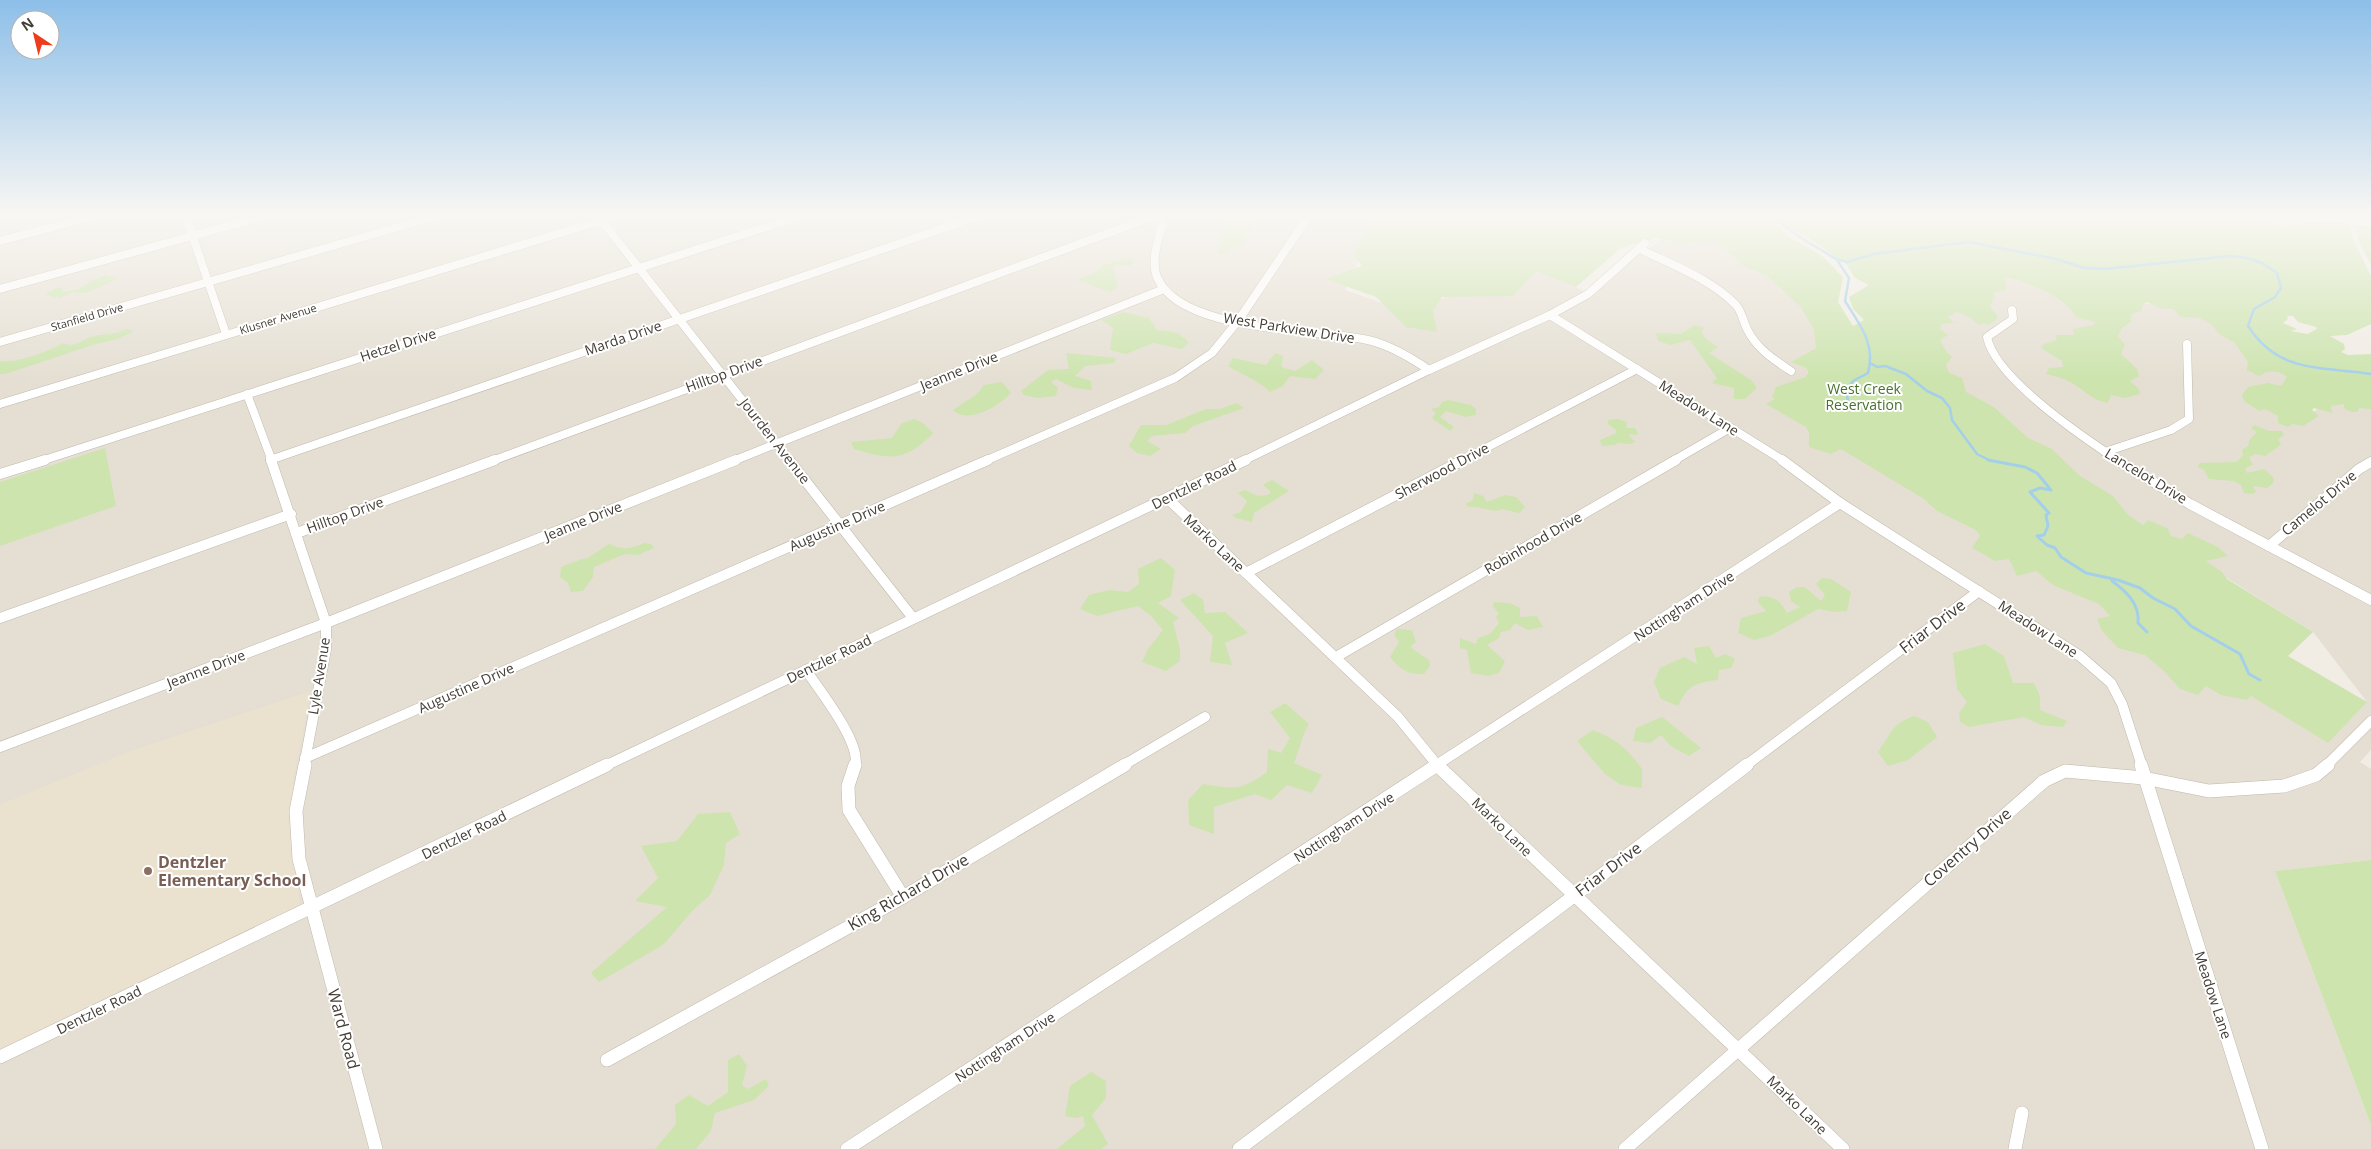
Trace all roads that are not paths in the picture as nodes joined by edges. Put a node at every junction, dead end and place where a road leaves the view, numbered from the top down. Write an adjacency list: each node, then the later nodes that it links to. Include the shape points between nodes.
1 (67, 271): 14 (street)
2 (204, 271): 13 (street)
3 (247, 271): 13 (street, Stanfield Drive)
4 (433, 271): 20 (street, Klusner Avenue)
5 (632, 271): 27 (street, Hetzel Drive)
6 (642, 271): 18 (street, Jourden Avenue)
7 (819, 271): 18 (street, Marda Drive)
8 (1006, 271): 26 (street, Hilltop Drive)
9 (1156, 271): 15 (street, West Parkview Drive)
10 (1272, 271): 19 (street, Augustine Drive)
11 (1615, 271): 17 (street, Dentzler Road, via 1588,294)
12 (1684, 271): 25 (street, Dentzler Road, via 1735,304 1764,353)
13 (207, 282): 20 (street); 21 (street, Stanfield Drive)
14 (0, 289)
15 (1164, 289): 19 (street, West Parkview Drive, via 1184,305 1208,315); 30 (street, Jeanne Drive)
16 (2012, 310): 31 (street, Lancelot Drive, via 2013,319 1987,337 1992,355 2045,407)
17 (1550, 315): 23 (street, Meadow Lane); 24 (street, Dentzler Road)
18 (678, 319): 26 (street, Jourden Avenue); 32 (street, Marda Drive)
19 (1238, 321): 24 (street, West Parkview Drive, via 1371,341 1409,356); 38 (street, Augustine Drive, via 1212,354 1174,378)
20 (226, 334): 28 (street, Klusner Avenue)
21 (0, 342)
22 (2186, 344): 31 (street, via 2189,419 2172,430)
23 (1637, 369): 29 (street, Meadow Lane); 41 (street, Sherwood Drive)
24 (1429, 370): 35 (street, Dentzler Road)
25 (1791, 370)
26 (724, 374): 30 (street, Jourden Avenue); 39 (street, Hilltop Drive)
27 (247, 394): 32 (street, Lyle Avenue); 34 (street, Hetzel Drive)
28 (0, 404)
29 (1730, 428): 36 (street, Meadow Lane, via 1783,460); 47 (street, Robinhood Drive)
30 (777, 443): 38 (street, Jourden Avenue); 46 (street, Jeanne Drive)
31 (2105, 452): 40 (street, Lancelot Drive)
32 (270, 460): 37 (street, Lyle Avenue)
33 (2371, 462): 40 (street, Camelot Drive)
34 (0, 474)
35 (1167, 498): 41 (street, Marko Lane); 45 (street, Dentzler Road)
36 (1840, 503): 42 (street, Meadow Lane); 53 (street, Nottingham Drive)
37 (291, 514): 39 (street, Lyle Avenue); 44 (street, Hilltop Drive)
38 (840, 524): 45 (street, Jourden Avenue); 52 (street, Augustine Drive)
39 (297, 533): 46 (street, Lyle Avenue)
40 (2269, 546): 43 (street, Lancelot Drive)
41 (1246, 573): 47 (street, Marko Lane)
42 (1979, 591): 54 (street, Meadow Lane, via 2080,656 2111,683 2122,704); 55 (street, Friar Drive)
43 (2371, 600)
44 (0, 618)
45 (913, 618): 48 (street, Dentzler Road)
46 (326, 623): 51 (street, Jeanne Drive); 52 (street, Lyle Avenue, via 326,649)
47 (1336, 658): 53 (street, Marko Lane, via 1398,717)
48 (806, 670): 56 (street, via 852,741 856,762 848,786 849,810); 57 (street, Dentzler Road)
49 (1205, 716): 56 (street, King Richard Drive)
50 (2371, 721): 54 (street, Coventry Drive, via 2316,775 2284,786 2209,791)
51 (0, 747)
52 (305, 758): 57 (street, Lyle Avenue, via 296,811 299,859)
53 (1438, 766): 55 (street, Marko Lane); 63 (street, Nottingham Drive)
54 (2144, 778): 58 (street, Coventry Drive, via 2065,771 2044,781); 68 (street, Meadow Lane)
55 (1573, 895): 58 (street, Marko Lane); 64 (street, Friar Drive)
56 (903, 897): 60 (street, King Richard Drive)
57 (311, 909): 59 (street, Dentzler Road); 62 (street, Ward Road)
58 (1737, 1048): 65 (street, Coventry Drive); 66 (street, Marko Lane)
59 (0, 1057)
60 (607, 1060)
61 (2022, 1113): 67 (street)
62 (376, 1149)
63 (847, 1149)
64 (1240, 1149)
65 (1624, 1149)
66 (1843, 1149)
67 (2016, 1149)
68 (2262, 1149)

